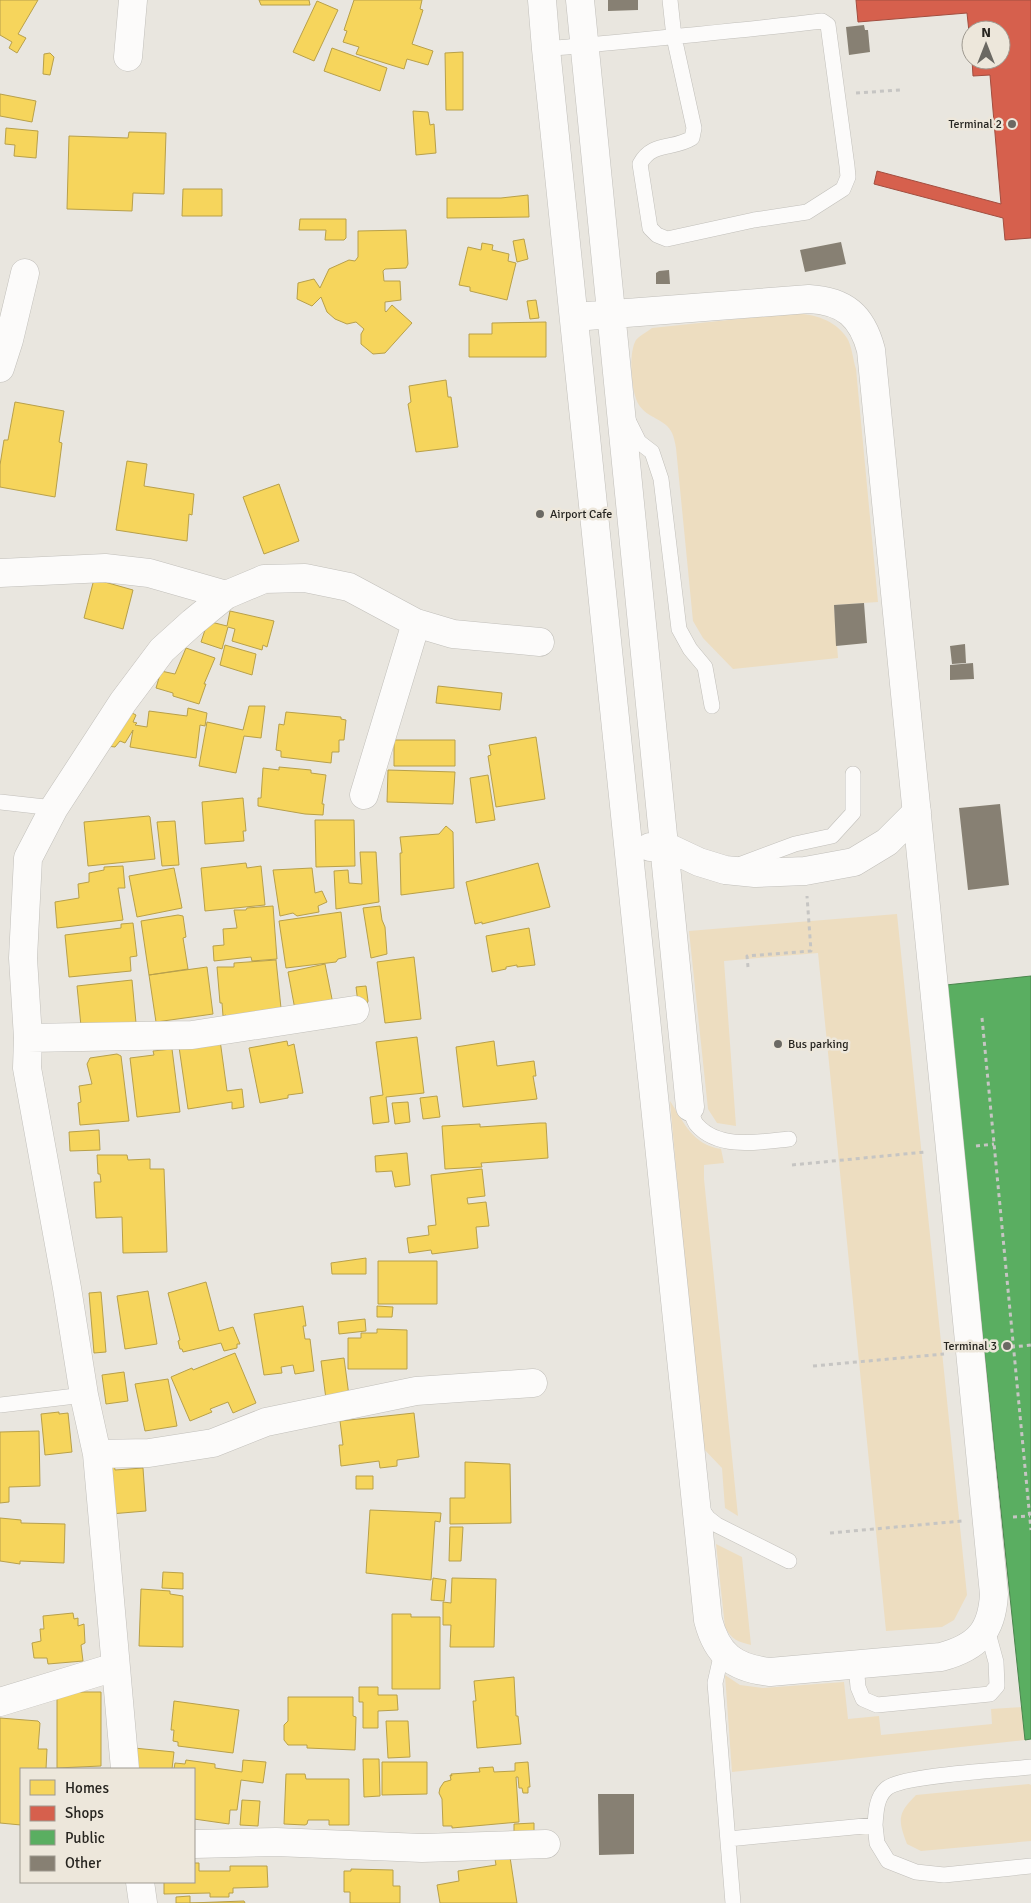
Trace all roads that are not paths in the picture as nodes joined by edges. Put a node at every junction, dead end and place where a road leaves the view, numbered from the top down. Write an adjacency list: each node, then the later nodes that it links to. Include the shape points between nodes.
1 (133, 0): 8 (street)
2 (542, 0): 7 (street)
3 (580, 0): 6 (street)
4 (670, 0): 5 (lane)
5 (674, 36): 5 (lane, via 694,128 692,138 684,143 654,149 640,164 650,228 657,235 667,239 807,212 843,189 848,177 828,24 822,21); 6 (lane)
6 (585, 45): 7 (lane); 10 (street)
7 (546, 49): 11 (street)
8 (128, 57)
9 (25, 273): 12 (street)
10 (612, 314): 11 (street); 13 (street); 23 (street, via 809,299 826,300 857,318 871,350)
11 (574, 317): 25 (street)
12 (0, 368)
13 (621, 405): 18 (lane, via 639,442 652,452 661,479 679,628 705,667); 24 (street)
14 (0, 573): 15 (street, via 105,568 149,573)
15 (226, 595): 16 (street, via 264,579 305,578 349,587); 22 (street, via 162,650 122,702)
16 (416, 623): 17 (street, via 453,634); 20 (street)
17 (540, 642)
18 (712, 706)
19 (853, 774): 26 (lane, via 853,813 832,836 795,844)
20 (364, 796)
21 (0, 802): 22 (lane)
22 (54, 808): 28 (street, via 28,858 24,958)
23 (917, 812): 26 (street, via 887,842 854,862 804,871 755,873); 37 (street, via 994,1594 993,1612)
24 (665, 846): 25 (street); 26 (street); 29 (street)
25 (628, 848): 35 (street)
26 (725, 870)
27 (355, 1010): 28 (street, via 192,1035)
28 (28, 1038): 32 (street, via 27,1068)
29 (690, 1107): 30 (lane, via 696,1124 712,1137 740,1143)
30 (789, 1139)
31 (533, 1382): 34 (street, via 416,1391 266,1422 213,1443 149,1453)
32 (84, 1395): 33 (lane); 34 (street)
33 (0, 1405)
34 (97, 1454): 40 (street)
35 (694, 1488): 36 (lane, via 701,1509 712,1522); 38 (street, via 708,1620 712,1637)
36 (789, 1561)
37 (986, 1629): 39 (street, via 975,1643 941,1657); 39 (lane, via 996,1662 997,1686 990,1694 877,1705 863,1699 858,1687)
38 (722, 1652): 39 (street, via 735,1663 752,1670 770,1672); 45 (lane, via 715,1683)
39 (856, 1664)
40 (115, 1667): 41 (street); 43 (street)
41 (0, 1702)
42 (1031, 1767): 44 (lane, via 908,1779 886,1788 877,1805)
43 (125, 1768)
44 (875, 1825): 45 (lane); 48 (lane, via 877,1843 888,1861 916,1872 944,1875)
45 (728, 1839): 51 (lane)
46 (195, 1844): 47 (street, via 276,1842 422,1848)
47 (546, 1844)
48 (1031, 1866)
49 (140, 1883): 50 (street)
50 (143, 1903)
51 (733, 1903)

